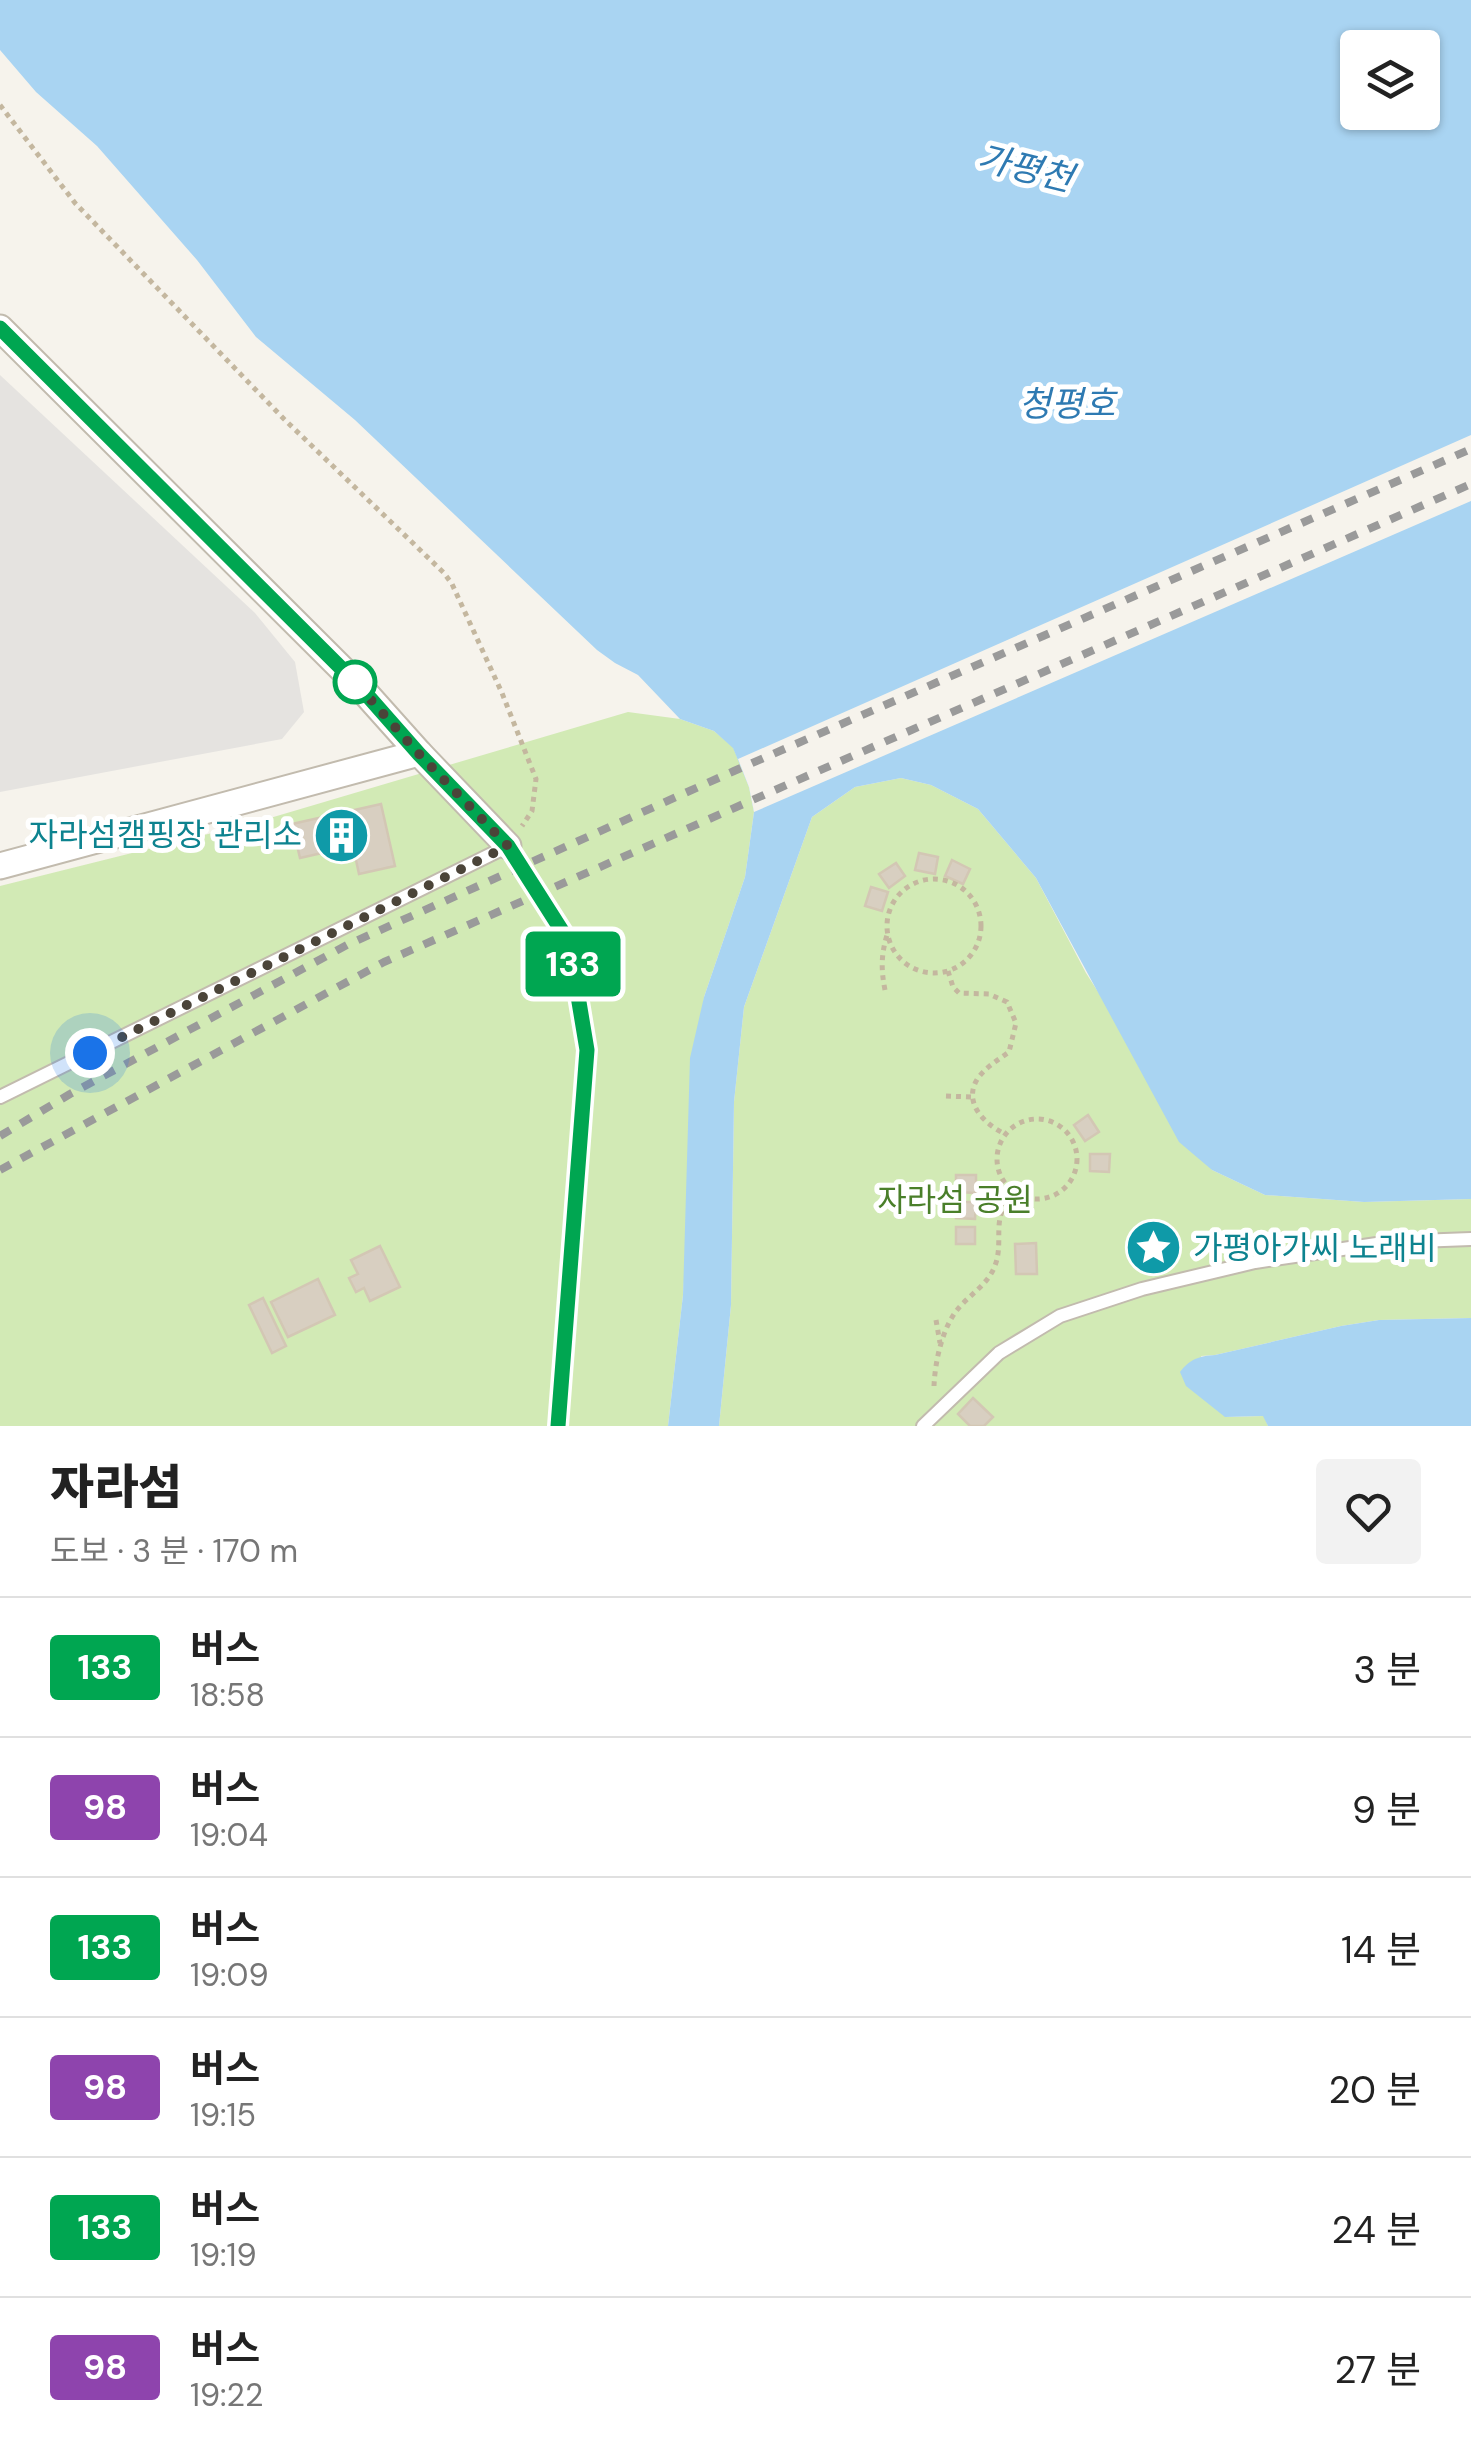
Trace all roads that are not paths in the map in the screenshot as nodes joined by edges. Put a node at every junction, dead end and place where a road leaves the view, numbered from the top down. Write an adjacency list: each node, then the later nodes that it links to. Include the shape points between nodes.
1 (0, 328): 2 (street)
2 (419, 754): 3 (street); 4 (street)
3 (508, 846): 5 (lane); 7 (lane, via 569,942 587,1050)
4 (0, 866)
5 (0, 1097)
6 (1471, 1239): 8 (lane, via 1390,1242 1274,1259 1142,1288 1060,1316 998,1353)
7 (558, 1426)
8 (923, 1426)

